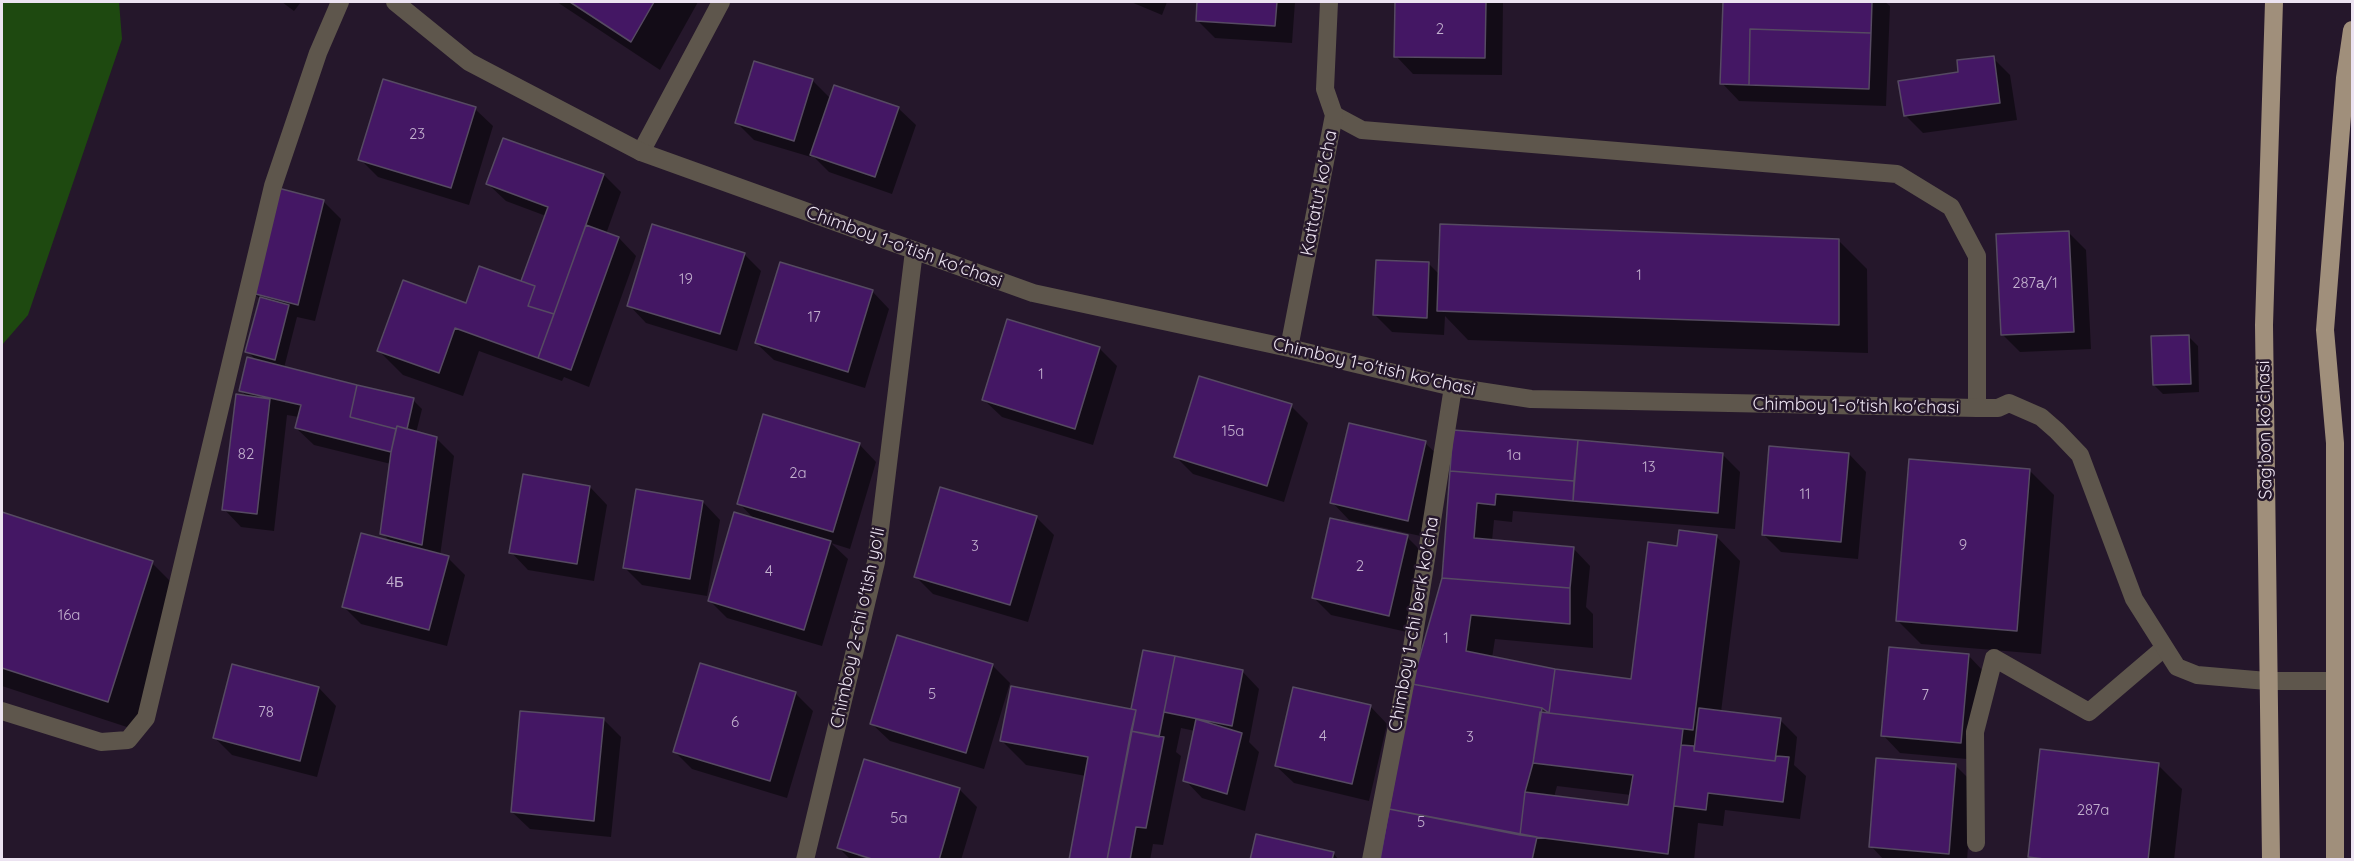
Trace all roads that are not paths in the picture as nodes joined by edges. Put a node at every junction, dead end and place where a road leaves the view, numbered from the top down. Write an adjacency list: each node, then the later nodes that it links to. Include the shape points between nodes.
1 (340, 2): 16 (street, via 318,52 273,186 146,718 128,740 101,742)
2 (395, 2): 8 (street, Chimboy 1-o'tish ko'chasi, via 469,62)
3 (721, 2): 8 (street)
4 (1329, 2): 7 (street, Kattatut ko'cha, via 1325,89)
5 (2274, 2): 14 (main road, Sag’bon ko’chasi, via 2264,325)
6 (2352, 30): 15 (main road, via 2325,330 2335,443)
7 (1334, 115): 10 (street, Kattatut ko'cha); 12 (street, via 1362,130 1897,174 1951,207 1977,256)
8 (640, 152): 9 (street, Chimboy 1-o'tish ko'chasi)
9 (914, 251): 10 (street, Chimboy 1-o'tish ko'chasi, via 1033,293); 18 (street, Chimboy 2-chi o'tish yo'li, via 876,562)
10 (1289, 348): 11 (street, Chimboy 1-o'tish ko'chasi)
11 (1453, 387): 12 (street, Chimboy 1-o'tish ko'chasi, via 1531,399); 19 (street, Chimboy 1-chi berk ko'cha, via 1411,654)
12 (1977, 408): 13 (street, Chimboy 1-o'tish ko'chasi, via 2009,404 2028,410 2057,430 2080,455 2134,599)
13 (2164, 648): 14 (street, Chimboy 1-o'tish ko'chasi, via 2177,667 2197,675); 17 (street, via 2089,712 1994,658 1975,732)
14 (2267, 681): 15 (street, Chimboy 1-o'tish ko'chasi); 20 (main road, Sag’bon ko’chasi)
15 (2335, 681): 21 (main road)
16 (2, 711)
17 (1976, 843)
18 (805, 860)
19 (1371, 860)
20 (2271, 860)
21 (2335, 860)

